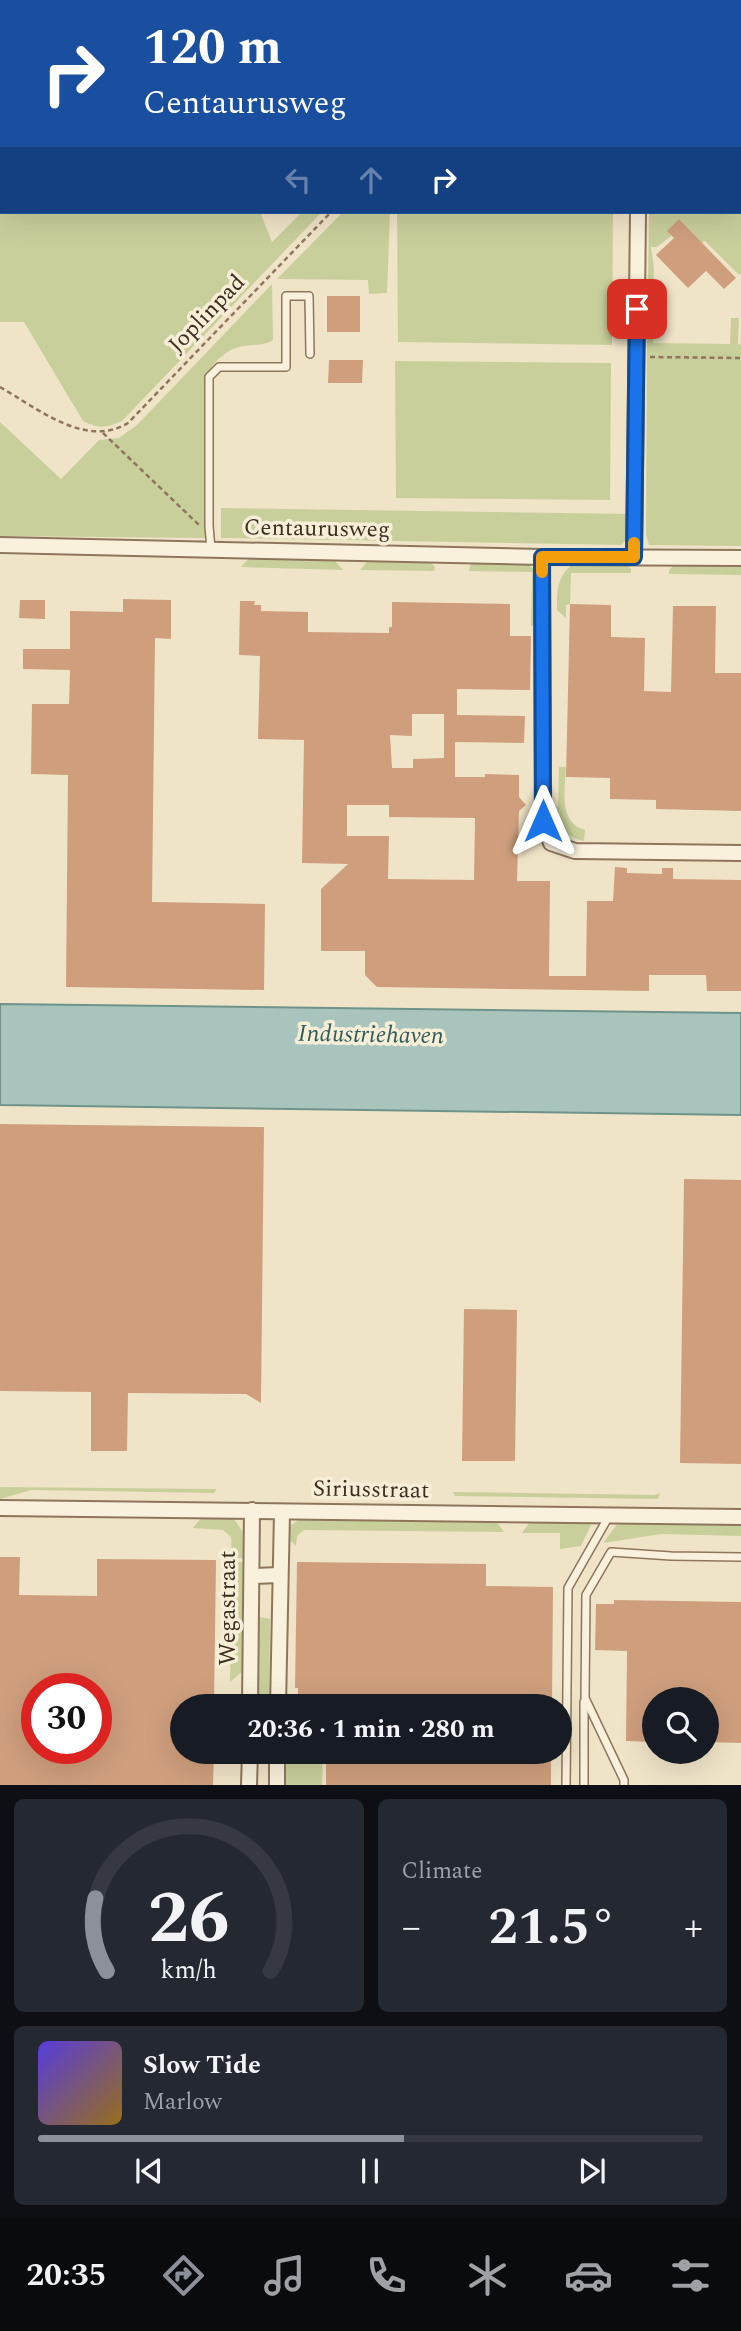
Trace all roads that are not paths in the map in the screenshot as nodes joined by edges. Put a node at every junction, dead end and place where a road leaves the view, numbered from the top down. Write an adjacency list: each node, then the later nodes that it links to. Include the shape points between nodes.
1 (638, 214): 6 (street)
2 (310, 354): 3 (lane, via 309,296 286,296 286,367 219,367 209,377)
3 (211, 543): 4 (street, Centaurusweg); 5 (street, Centaurusweg)
4 (0, 545)
5 (542, 557): 6 (street, Centaurusweg); 8 (street, via 543,821 551,843 575,851)
6 (634, 557): 7 (street, Centaurusweg)
7 (741, 558)
8 (741, 853)
9 (0, 1508): 10 (street, Siriusstraat)
10 (252, 1510): 11 (street, Siriusstraat); 16 (street, Wegastraat)
11 (282, 1512): 12 (street, Siriusstraat); 15 (street)
12 (610, 1515): 13 (street, Siriusstraat); 24 (lane, via 568,1588)
13 (741, 1517)
14 (741, 1556): 19 (lane, via 611,1552 586,1595)
15 (280, 1575): 16 (street); 18 (street)
16 (251, 1576): 17 (street, Wegastraat)
17 (250, 1694)
18 (278, 1694)
19 (584, 1698): 25 (lane); 26 (lane)
20 (250, 1764): 22 (street)
21 (277, 1764): 23 (street)
22 (249, 1785)
23 (277, 1785)
24 (566, 1785)
25 (584, 1785)
26 (624, 1785)

